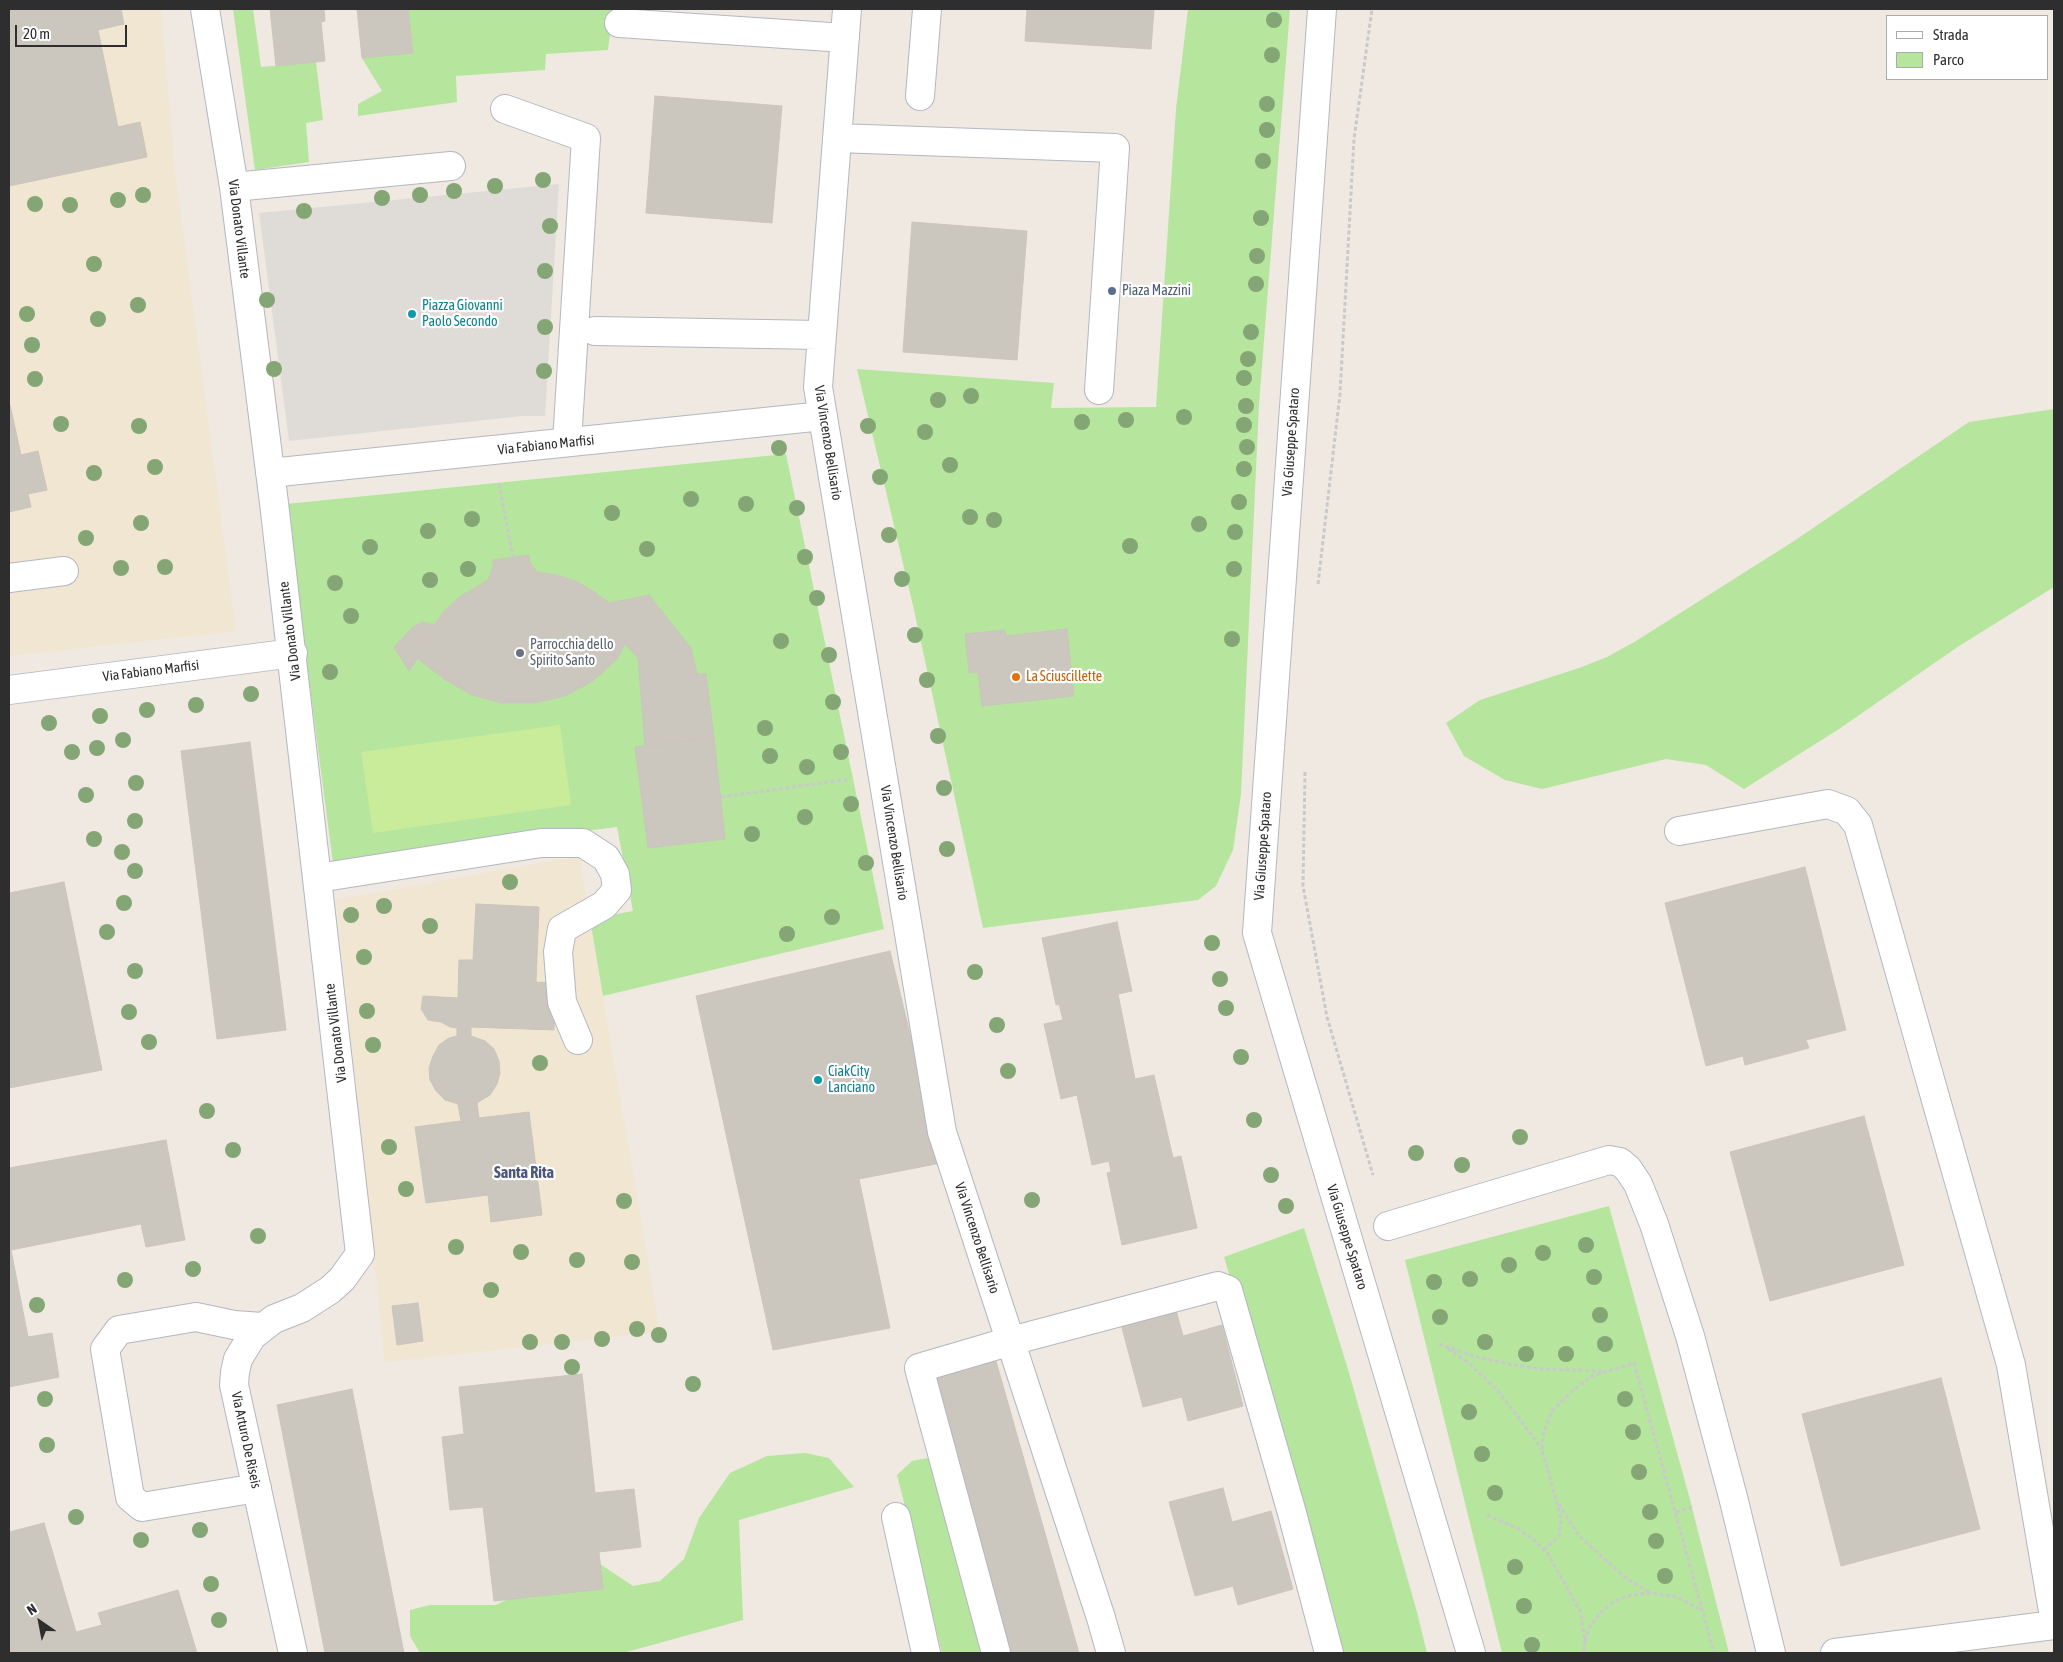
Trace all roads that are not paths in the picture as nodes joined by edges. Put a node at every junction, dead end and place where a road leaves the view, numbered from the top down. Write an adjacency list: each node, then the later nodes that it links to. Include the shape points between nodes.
1 (205, 9): 11 (street, Via Donato Villante)
2 (847, 9): 6 (street, Via Vincenzo Bellisario)
3 (928, 9): 7 (street)
4 (1322, 9): 38 (street, Via Giuseppe Spataro, via 1257,933)
5 (619, 23): 6 (street)
6 (845, 38): 9 (street, Via Vincenzo Bellisario)
7 (920, 96)
8 (505, 109): 16 (street, via 586,138)
9 (837, 138): 13 (street, Via Vincenzo Bellisario); 14 (street, via 1115,148)
10 (451, 166): 11 (street)
11 (234, 187): 17 (street, Via Donato Villante)
12 (594, 331): 13 (street)
13 (822, 335): 15 (street, Via Vincenzo Bellisario, via 818,387)
14 (1099, 390)
15 (823, 416): 16 (street, Via Fabiano Marfisi); 28 (street, Via Vincenzo Bellisario, via 942,1132)
16 (566, 442): 17 (street, Via Fabiano Marfisi)
17 (270, 473): 20 (street, Via Donato Villante)
18 (64, 571): 19 (street)
19 (9, 578)
20 (293, 653): 21 (street, Via Fabiano Marfisi); 23 (street, Via Donato Villante)
21 (9, 690)
22 (1679, 831): 31 (street, via 1828,804 1847,811 1858,825 2011,1366)
23 (318, 878): 24 (street, via 541,843 583,843 606,858 615,874 617,890 604,905 562,929 558,952 562,1002); 26 (street, Via Donato Villante)
24 (578, 1040)
25 (1388, 1226): 39 (street, via 1609,1160 1620,1162 1628,1169 1638,1184 1654,1224 1690,1336)
26 (360, 1254): 27 (street, Via Arturo De Riseis, via 330,1290)
27 (262, 1327): 29 (street, Via Arturo De Riseis, via 252,1336 238,1359 234,1385); 29 (street, via 196,1317 119,1330 105,1348 130,1497 142,1507)
28 (1011, 1341): 35 (street, via 919,1368); 36 (street, Via Vincenzo Bellisario); 37 (street, via 1218,1286 1228,1290)
29 (257, 1488): 33 (street, Via Arturo De Riseis)
30 (896, 1517): 34 (street)
31 (2054, 1618)
32 (2054, 1625): 40 (street)
33 (293, 1653)
34 (926, 1653)
35 (996, 1653)
36 (1111, 1653)
37 (1329, 1653)
38 (1472, 1653)
39 (1771, 1653)
40 (1835, 1653)

